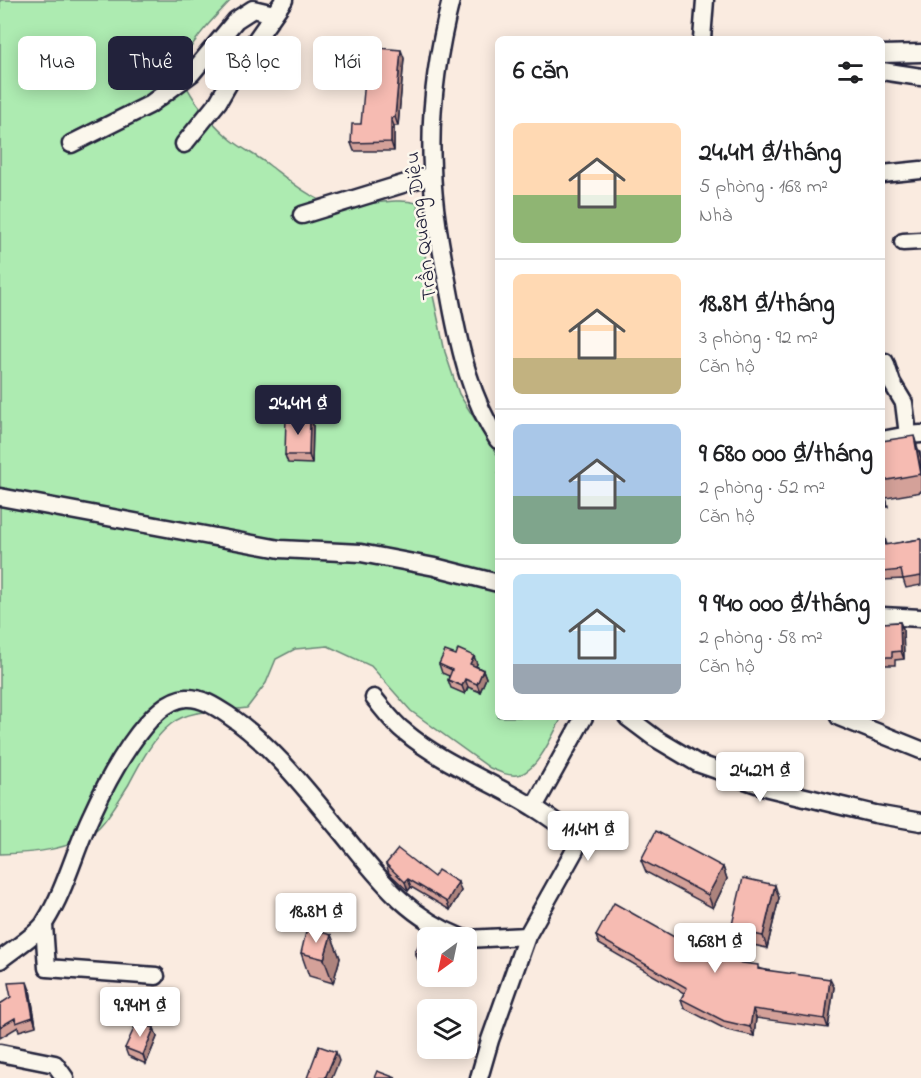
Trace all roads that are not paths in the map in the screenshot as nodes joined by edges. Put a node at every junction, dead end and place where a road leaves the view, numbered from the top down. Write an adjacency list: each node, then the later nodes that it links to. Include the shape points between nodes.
1 (284, 0): 4 (street)
2 (451, 0): 14 (street, Trần Quang Diệu, via 432,108)
3 (705, 0): 5 (street)
4 (274, 14): 10 (street, via 253,9 236,20 192,73 149,105); 11 (street, via 218,102)
5 (702, 36)
6 (921, 52): 7 (street)
7 (885, 54)
8 (885, 71): 9 (street)
9 (921, 77)
10 (71, 144)
11 (184, 144)
12 (921, 170): 13 (street)
13 (885, 174)
14 (432, 175): 15 (street); 20 (street, Trần Quang Diệu, via 460,346 475,395)
15 (302, 215)
16 (921, 240): 17 (street)
17 (903, 242)
18 (885, 362): 19 (street)
19 (914, 434): 21 (street)
20 (495, 435)
21 (885, 439)
22 (0, 497): 23 (street, via 280,549 361,553)
23 (495, 582)
24 (885, 616): 25 (street)
25 (921, 618)
26 (374, 698): 31 (street, via 397,725 420,743)
27 (582, 720): 31 (street)
28 (631, 720): 32 (street, via 697,763 768,788)
29 (846, 720): 30 (street)
30 (921, 750)
31 (534, 807): 35 (street, via 575,836 575,850)
32 (921, 822)
33 (44, 925): 34 (street, via 91,815 127,747 171,702 186,698 209,704 246,727 291,772 380,880 405,905); 37 (street); 38 (street, via 47,968)
34 (440, 927)
35 (527, 936): 36 (street); 41 (street)
36 (477, 938)
37 (0, 960)
38 (156, 976)
39 (0, 1053): 40 (street, via 55,1064)
40 (65, 1078)
41 (479, 1078)

